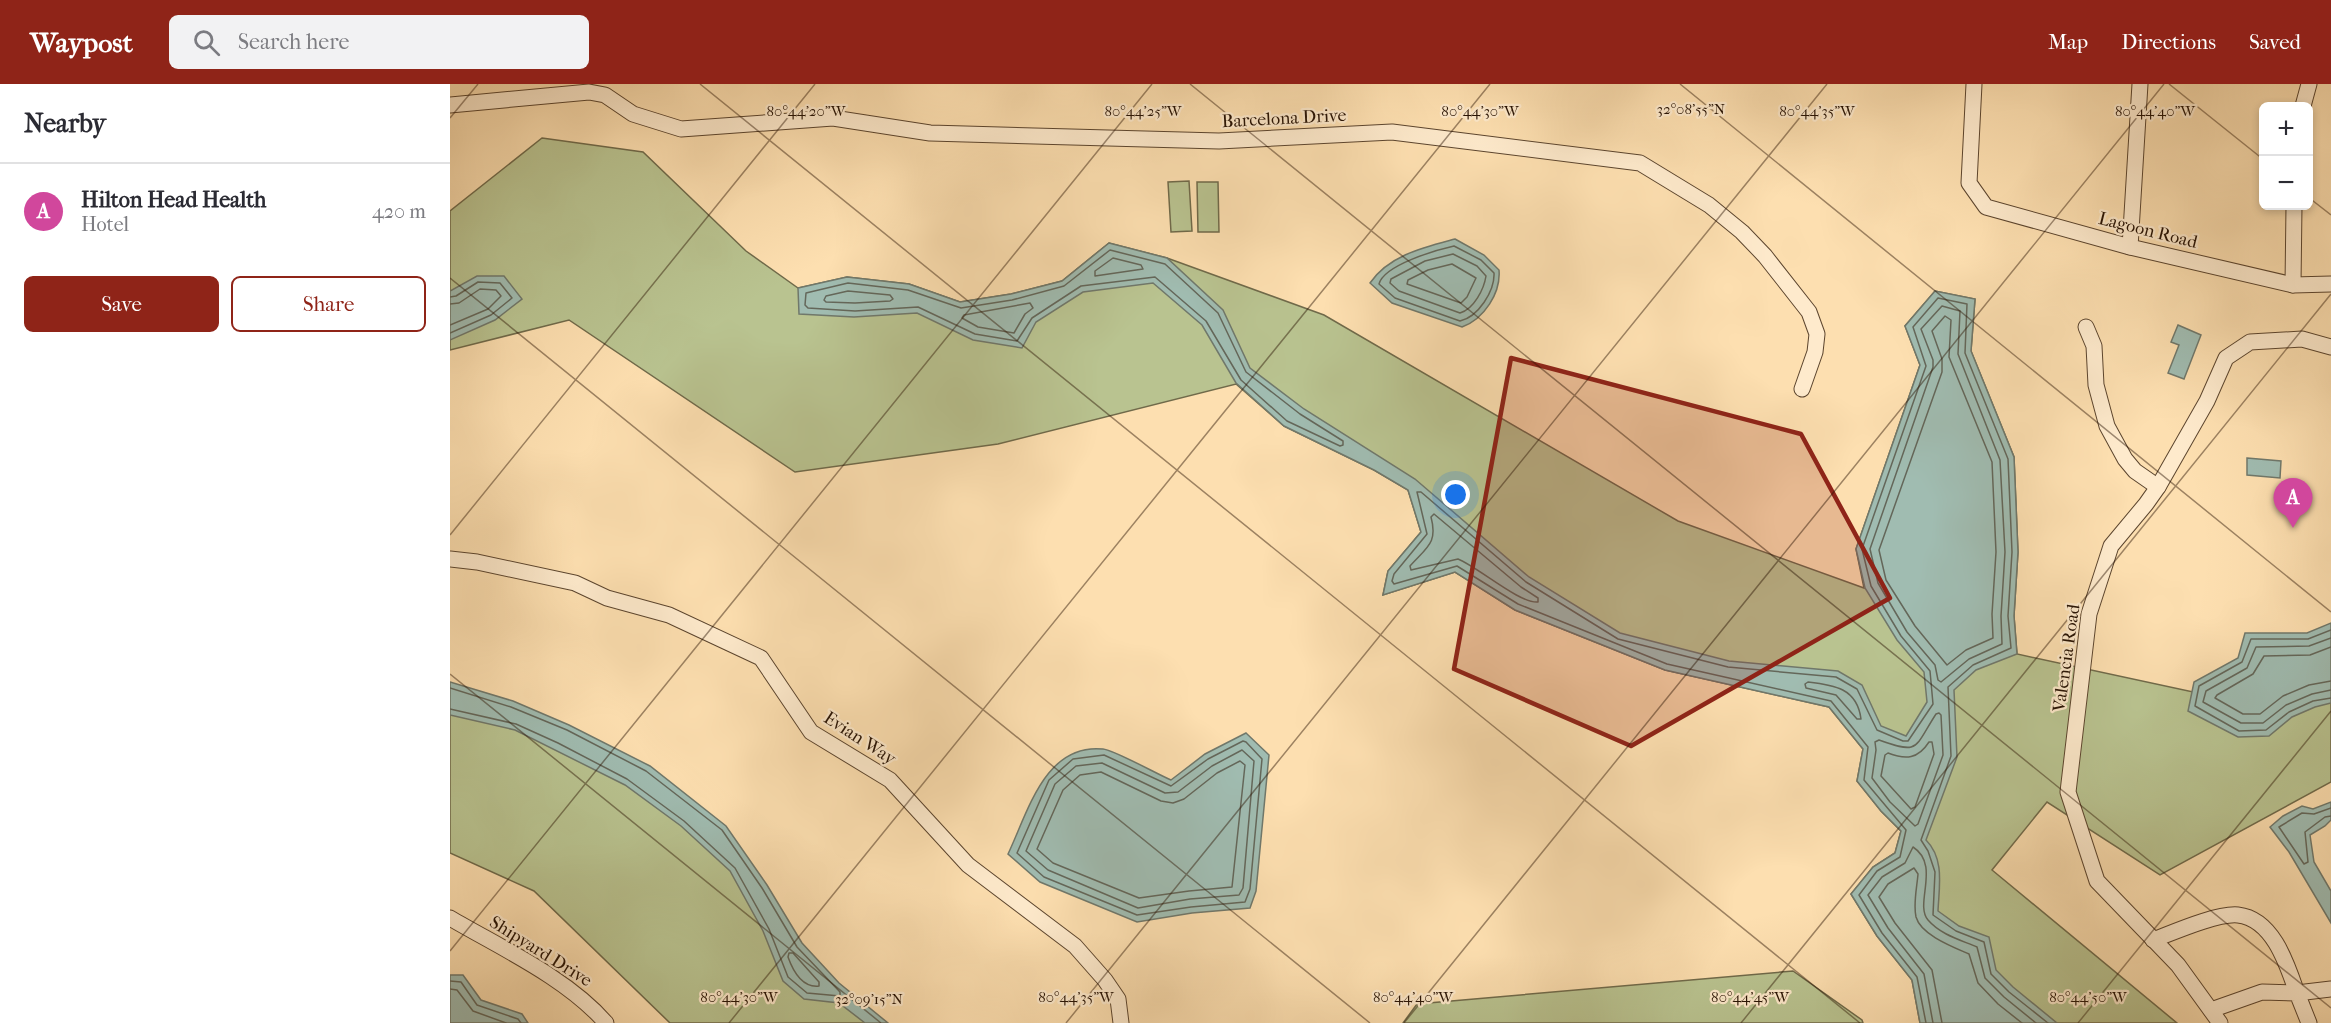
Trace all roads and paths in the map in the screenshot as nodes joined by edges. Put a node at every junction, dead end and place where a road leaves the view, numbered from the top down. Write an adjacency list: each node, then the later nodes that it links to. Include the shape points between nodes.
1 (1974, 84): 7 (street, Lagoon Road, via 1969,183 1986,207)
2 (2140, 84): 7 (street)
3 (2309, 84): 4 (street)
4 (2304, 102)
5 (450, 105): 12 (street, Barcelona Drive, via 589,92 605,95 633,114 681,129 833,118 930,133 1219,141 1392,132 1640,163 1709,206 1742,232 1809,312 1817,334)
6 (2294, 210): 9 (street)
7 (2130, 247): 9 (street, Lagoon Road)
8 (2331, 284): 9 (street, Lagoon Road)
9 (2293, 285)
10 (2086, 327): 13 (street, via 2094,346 2096,385 2107,426 2134,471)
11 (2331, 346): 13 (street, Valencia Road, via 2302,339 2250,342 2226,358 2207,401)
12 (1802, 389)
13 (2157, 487): 16 (street, Valencia Road, via 2111,546 2089,614 2068,792 2097,881)
14 (450, 559): 21 (street, Evian Way, via 575,583 607,598 669,615 761,658 811,732 890,780 969,865 1075,946 1118,999)
15 (450, 918): 20 (street, Shipyard Drive, via 556,980 591,1006)
16 (2153, 940): 18 (street, via 2237,915 2257,921 2286,961); 19 (street, Valencia Road, via 2178,965)
17 (2331, 990): 18 (street)
18 (2297, 993): 19 (street, via 2262,992); 22 (street)
19 (2216, 1017)
20 (606, 1023)
21 (1121, 1023)
22 (2309, 1023)

